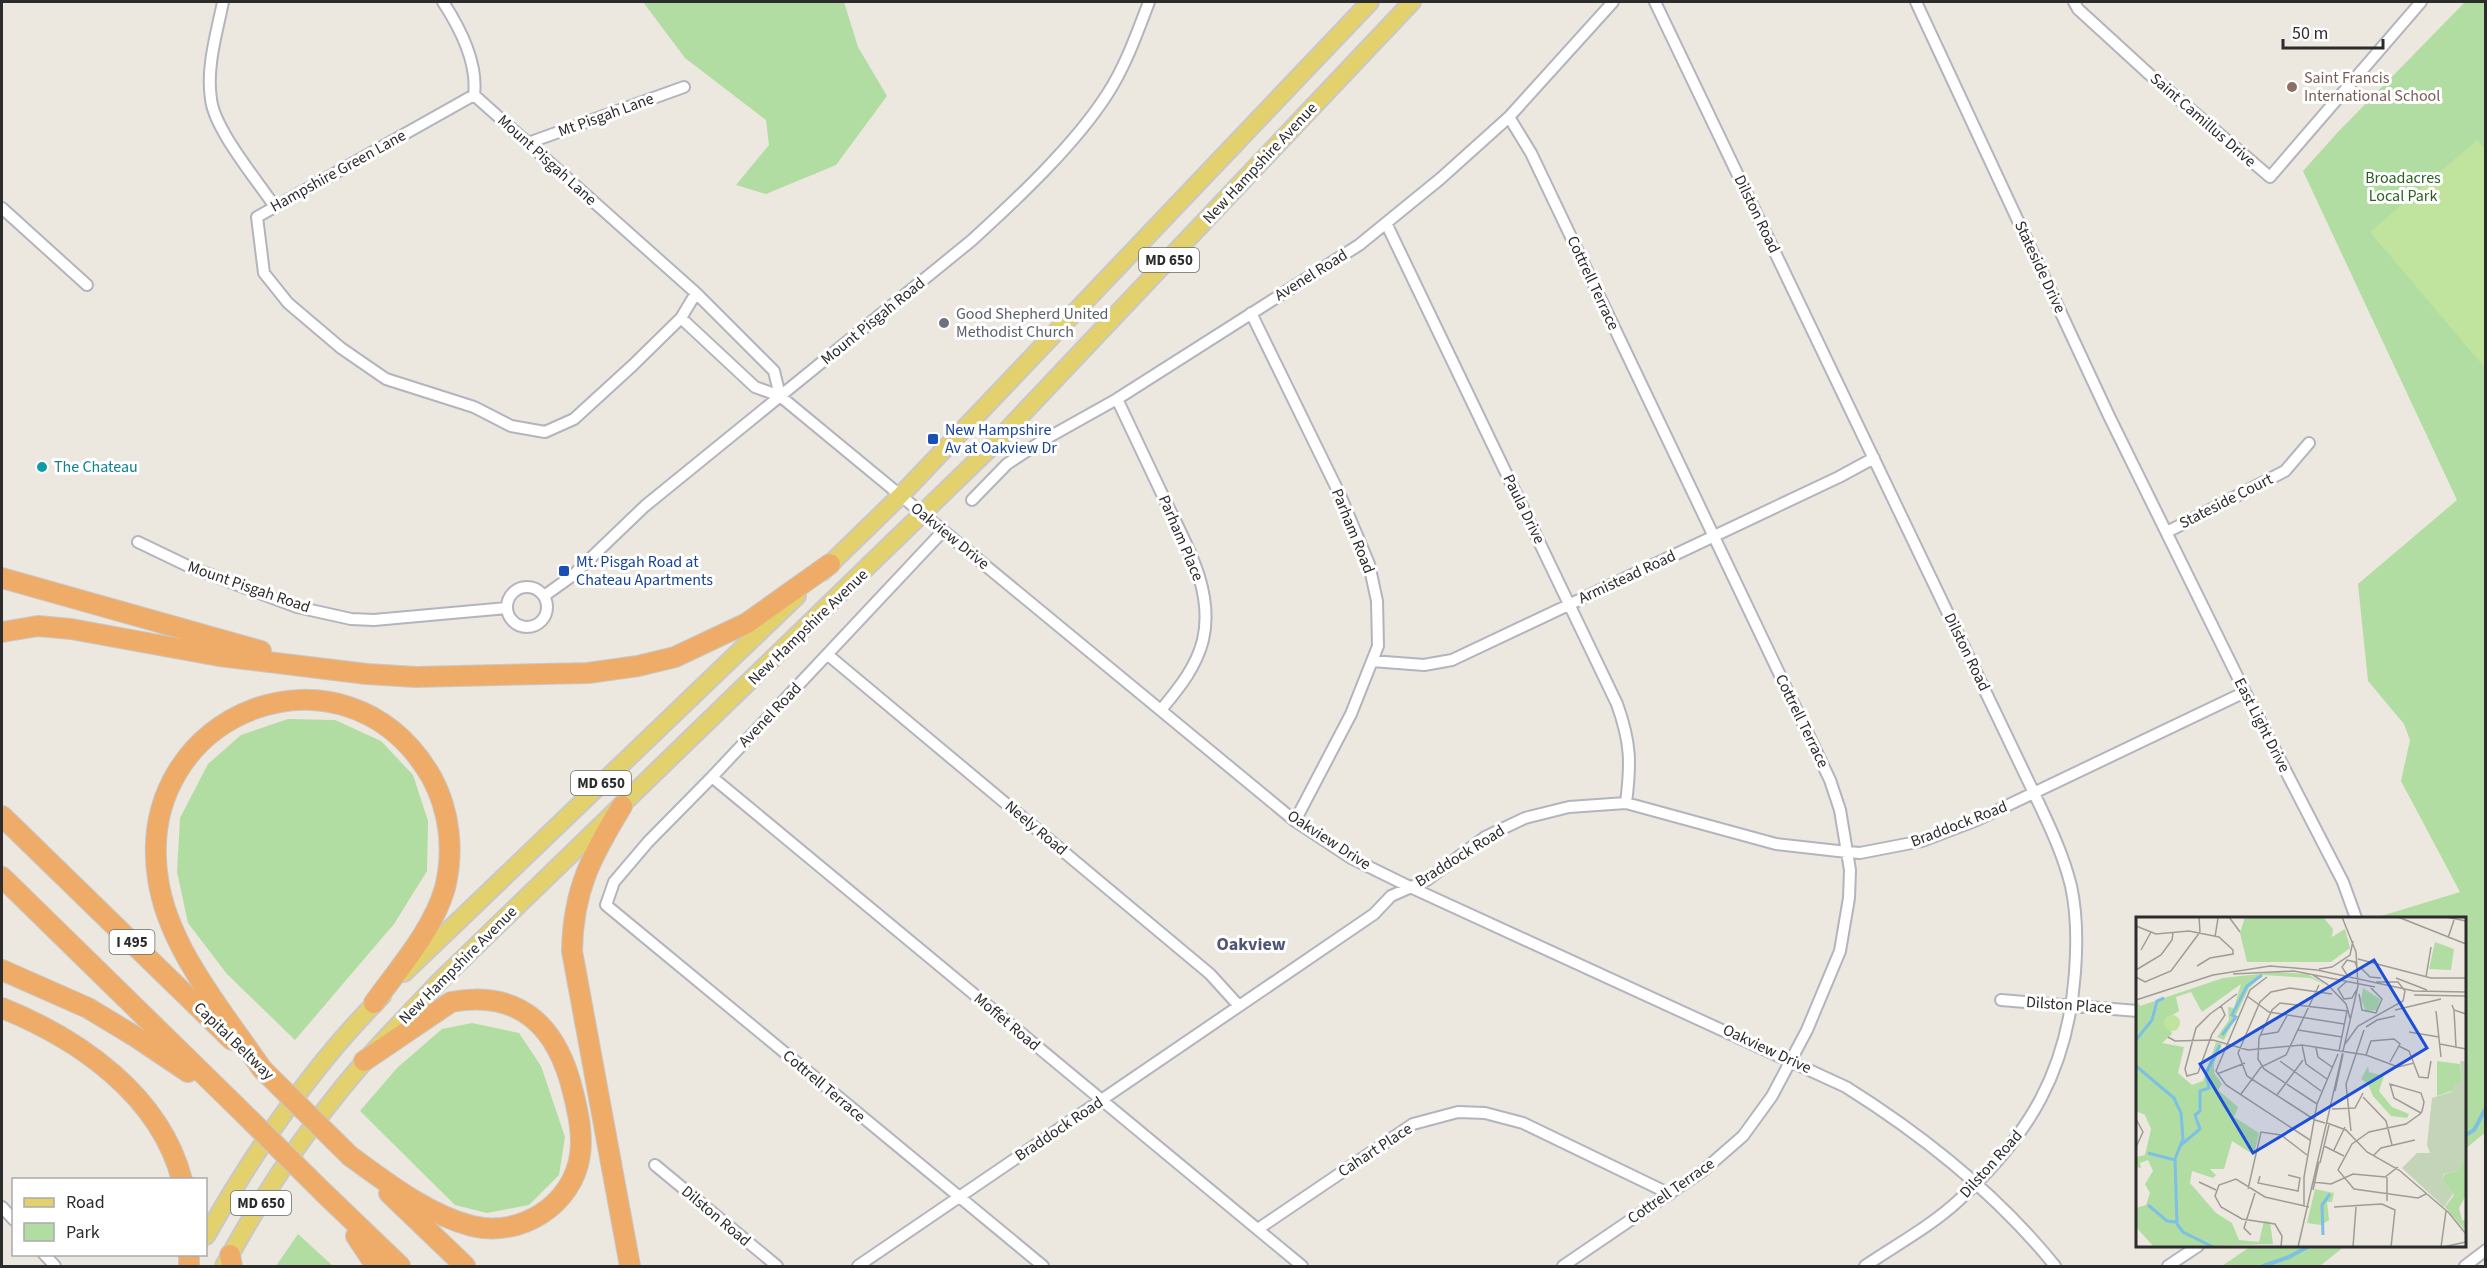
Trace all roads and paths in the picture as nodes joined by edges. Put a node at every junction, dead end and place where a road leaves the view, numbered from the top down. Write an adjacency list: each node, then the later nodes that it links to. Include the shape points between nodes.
1 (223, 2): 15 (street, via 213,56 211,101 221,126)
2 (443, 2): 12 (street, via 457,23 469,57 476,80)
3 (1149, 2): 22 (street, Mount Pisgah Road, via 1131,50 1078,133 971,241)
4 (1370, 2): 26 (main road, New Hampshire Avenue / MD 650)
5 (1412, 2): 28 (main road, New Hampshire Avenue / MD 650)
6 (1613, 2): 13 (street, Avenel Road)
7 (1655, 2): 25 (street, Dilston Road)
8 (1916, 2): 30 (street, Stateside Drive)
9 (2074, 2): 10 (street, Saint Camillus Drive, via 2149,74 2270,177)
10 (2421, 2)
11 (684, 87): 14 (street, Mt Pisgah Lane)
12 (474, 95): 14 (street, Mount Pisgah Lane); 15 (street, Hampshire Green Lane)
13 (1509, 117): 17 (street, Avenel Road); 31 (street, Cottrell Terrace, via 1531,153)
14 (528, 143): 19 (street, Mount Pisgah Lane)
15 (275, 207): 21 (street, Hampshire Green Lane, via 257,217 264,273 288,303 340,348 386,379 474,407 511,426 544,432 574,419)
16 (2, 208): 18 (street)
17 (1386, 223): 20 (street, Avenel Road, via 1359,245); 36 (street, Paula Drive)
18 (87, 285)
19 (696, 293): 21 (street); 22 (street, Mount Pisgah Lane, via 774,371)
20 (1251, 314): 23 (street, Avenel Road); 40 (street, Parham Road, via 1370,564 1377,601 1378,646)
21 (681, 318): 22 (street, via 754,387)
22 (780, 396): 26 (street, Oakview Drive); 35 (street, Mount Pisgah Road, via 645,506 576,572)
23 (1117, 399): 27 (street, Avenel Road, via 1007,464); 43 (street, Parham Place, via 1197,567 1205,600 1203,639 1195,663)
24 (2309, 443): 30 (street, Stateside Court, via 2285,471)
25 (1874, 458): 31 (street, Armistead Road); 45 (street, Dilston Road)
26 (900, 495): 28 (street, Oakview Drive); 33 (main road, New Hampshire Avenue / MD 650)
27 (972, 500)
28 (924, 515): 29 (street, Oakview Drive); 47 (main road, New Hampshire Avenue / MD 650)
29 (943, 531): 39 (street, Avenel Road); 43 (street, Oakview Drive)
30 (2167, 532): 42 (street, East Light Drive)
31 (1713, 536): 36 (street, Armistead Road); 50 (street, Cottrell Terrace, via 1830,780)
32 (138, 542): 37 (street, Mount Pisgah Road, via 190,567 297,606 351,619)
33 (830, 564): 41 (highway, via 747,623 675,657 638,666 588,673 416,677); 57 (main road, New Hampshire Avenue / MD 650)
34 (2, 578): 41 (highway, via 223,641)
35 (544, 596): 37 (street, via 532,587 518,589 508,600); 37 (street, via 545,617 534,626 519,626 508,615)
36 (1569, 604): 40 (street, Armistead Road, via 1452,660 1424,665); 46 (street, Paula Drive, via 1627,733 1630,767)
37 (507, 608)
38 (2, 632): 41 (highway, via 39,626 219,656)
39 (828, 655): 44 (street, Avenel Road); 59 (street, Neely Road, via 1210,974)
40 (1372, 661): 49 (street, Parham Road, via 1351,714)
41 (367, 674)
42 (2245, 692): 45 (street, Braddock Road); 54 (street, East Light Drive, via 2343,882)
43 (1161, 710): 49 (street, Oakview Drive)
44 (712, 777): 53 (street, Avenel Road, via 614,882); 65 (street, Moffet Road)
45 (2034, 793): 50 (street, Braddock Road, via 1922,841); 58 (street, Dilston Road, via 2060,850 2071,888 2077,949)
46 (1626, 803): 50 (street, Braddock Road, via 1776,844); 52 (street, Braddock Road, via 1569,807 1525,818 1485,837 1427,880)
47 (622, 806): 63 (main road, New Hampshire Avenue / MD 650, via 440,981); 82 (highway, via 585,871 572,925 572,951)
48 (2, 816): 64 (highway, Capital Beltway / I 495)
49 (1295, 821): 52 (street, Oakview Drive, via 1351,858)
50 (1847, 852): 62 (street, Cottrell Terrace, via 1849,898 1840,951)
51 (2, 877): 66 (highway, I 495)
52 (1410, 887): 59 (street, Braddock Road, via 1391,896 1374,914); 62 (street, Oakview Drive)
53 (606, 905): 73 (street, Cottrell Terrace)
54 (2356, 917)
55 (2, 970): 66 (highway, via 114,1023)
56 (2001, 1000): 58 (street, Dilston Place)
57 (374, 1003): 64 (highway, via 436,912 444,890 450,843 447,816 438,790 407,744 363,713 319,700 251,709 211,732 191,750 164,798 157,824 156,853 158,881 176,935 191,964); 75 (main road, New Hampshire Avenue / MD 650, via 279,1120)
58 (2073, 1005): 61 (street, Dilston Place); 70 (street, Dilston Road, via 2061,1055 2042,1100 2014,1141)
59 (1239, 1006): 65 (street, Braddock Road)
60 (2, 1008): 69 (highway, via 51,1030 126,1087 152,1113)
61 (2136, 1011)
62 (1791, 1060): 70 (street, Oakview Drive, via 1888,1113 1938,1149); 72 (street, Cottrell Terrace, via 1772,1096 1743,1136)
63 (364, 1061): 67 (highway, via 451,1002 468,999 510,1006 546,1029 557,1046 576,1106 580,1157 568,1187 545,1212 510,1227 492,1228 472,1226 435,1211); 78 (main road, New Hampshire Avenue / MD 650, via 302,1141 247,1224)
64 (262, 1069): 67 (highway, Capital Beltway / I 495, bridge)
65 (1102, 1100): 73 (street, Braddock Road); 74 (street, Moffet Road)
66 (236, 1106): 71 (highway, I 495, bridge)
67 (350, 1156): 81 (highway, Capital Beltway / I 495)
68 (655, 1166): 83 (street, Dilston Road)
69 (182, 1178)
70 (1975, 1184): 88 (street, Dilston Road, via 1958,1201); 89 (street, Oakview Drive)
71 (324, 1193): 79 (highway); 80 (highway, I 495)
72 (1670, 1194): 74 (street, Cahart Place, via 1522,1123 1485,1113 1458,1112 1413,1124); 87 (street, Cottrell Terrace)
73 (959, 1198): 84 (street, Braddock Road); 85 (street, Cottrell Terrace)
74 (1258, 1229): 86 (street, Moffet Road)
75 (207, 1234)
76 (2195, 1247): 90 (street)
77 (2486, 1250): 91 (street)
78 (229, 1263)
79 (376, 1266)
80 (400, 1266)
81 (465, 1266)
82 (630, 1266)
83 (777, 1266)
84 (858, 1266)
85 (1043, 1266)
86 (1302, 1266)
87 (1563, 1266)
88 (1865, 1266)
89 (2055, 1266)
90 (2168, 1266)
91 (2466, 1266)

